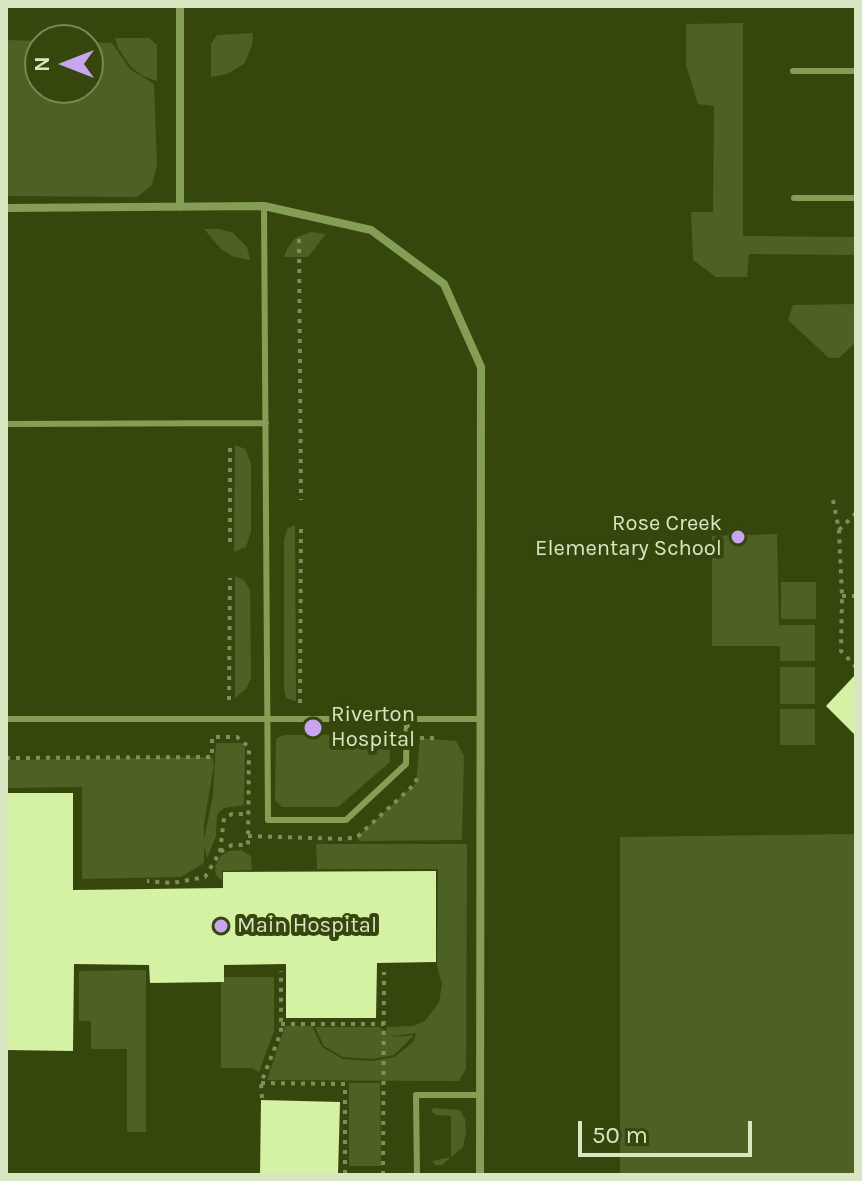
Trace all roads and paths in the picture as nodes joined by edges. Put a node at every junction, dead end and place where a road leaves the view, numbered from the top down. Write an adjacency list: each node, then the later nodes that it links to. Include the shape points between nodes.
1 (180, 6): 7 (street)
2 (793, 71): 3 (lane)
3 (856, 71)
4 (794, 198): 5 (lane)
5 (856, 198)
6 (264, 206): 7 (street); 10 (lane); 26 (street, via 371,230 444,284 481,367)
7 (180, 207): 8 (street)
8 (6, 208)
9 (299, 239): 13 (path)
10 (266, 423): 11 (lane); 27 (lane)
11 (6, 424)
12 (230, 448): 18 (path)
13 (301, 500)
14 (833, 500): 17 (path)
15 (856, 513): 17 (path)
16 (301, 526): 24 (path)
17 (839, 530): 20 (path)
18 (230, 547)
19 (230, 578): 23 (path)
20 (842, 596): 21 (path); 22 (path, via 841,651)
21 (856, 596)
22 (856, 667)
23 (229, 700)
24 (300, 703)
25 (6, 719): 27 (lane)
26 (480, 719): 28 (lane); 38 (street)
27 (267, 720): 28 (lane); 28 (lane, via 268,820 346,820 406,764)
28 (407, 721)
29 (6, 758): 30 (path, via 212,757 212,737 237,737 249,747)
30 (249, 814): 31 (path, via 224,818); 31 (path, via 248,845)
31 (220, 852): 32 (path, via 205,877)
32 (147, 881)
33 (281, 971): 35 (path)
34 (384, 972): 36 (path)
35 (281, 1024): 36 (path); 37 (path)
36 (384, 1024): 41 (path)
37 (261, 1083): 39 (path); 40 (path, via 345,1084)
38 (480, 1095): 42 (lane, via 416,1095); 43 (street)
39 (262, 1098)
40 (345, 1175)
41 (383, 1175)
42 (417, 1175)
43 (480, 1175)

